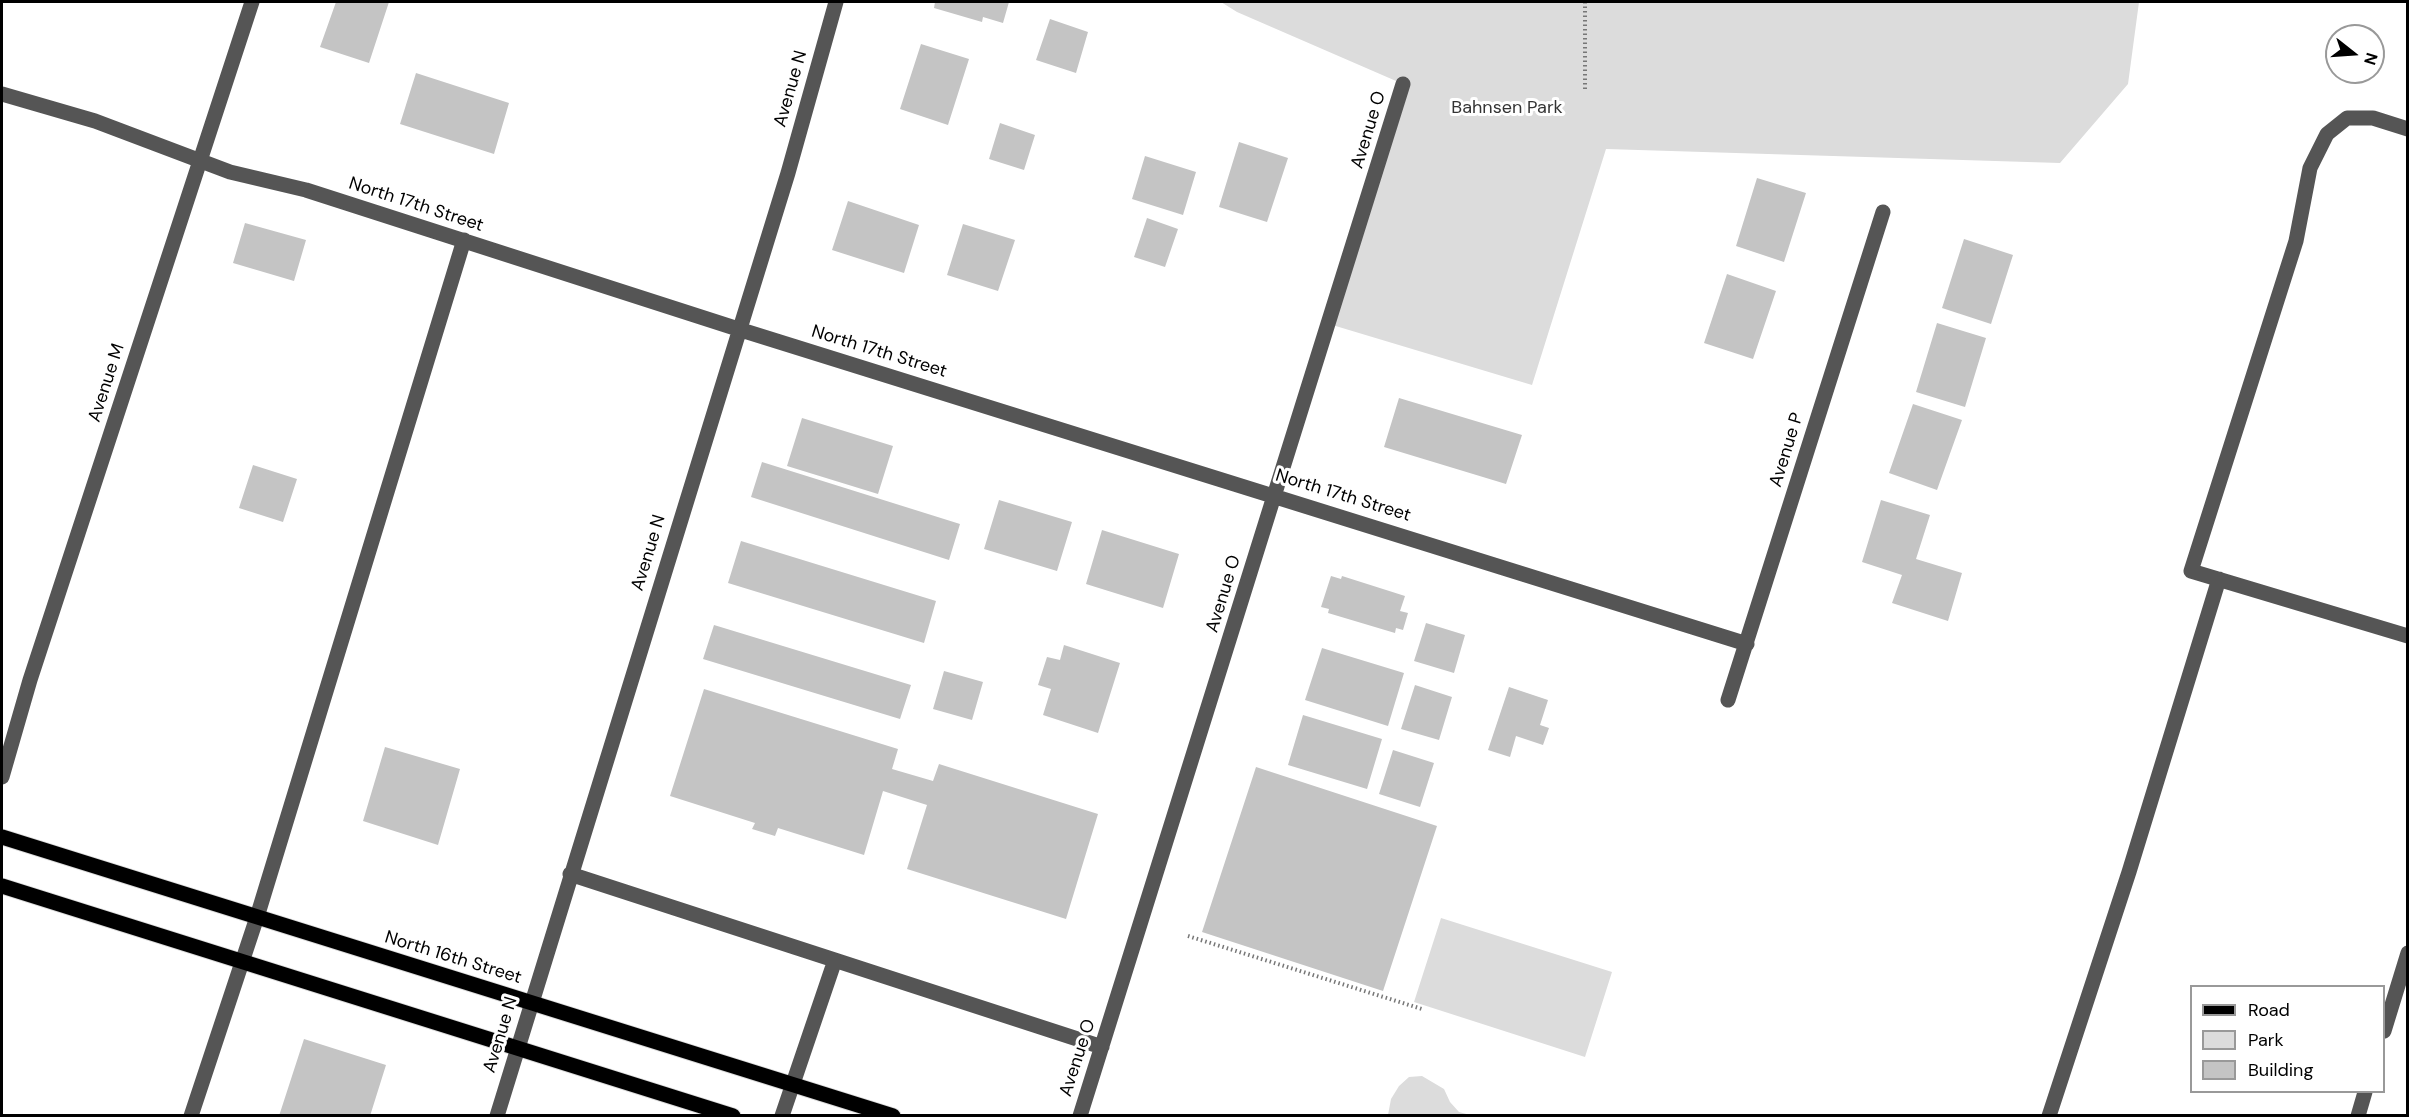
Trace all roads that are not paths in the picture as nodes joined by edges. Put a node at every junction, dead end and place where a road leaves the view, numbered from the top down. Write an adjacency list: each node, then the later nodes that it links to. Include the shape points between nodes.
1 (252, 2): 6 (street, Avenue M)
2 (836, 2): 9 (street, Avenue N, via 788,173)
3 (1403, 84): 10 (street, Avenue O)
4 (2, 94): 6 (street, North 17th Street, via 95,121)
5 (2408, 129): 11 (street, via 2373,118 2347,118 2327,134 2310,168 2296,241 2191,570)
6 (201, 161): 8 (street, North 17th Street); 15 (street, Avenue M)
7 (1883, 212): 13 (street, Avenue P)
8 (464, 240): 9 (street, North 17th Street); 19 (street)
9 (738, 329): 10 (street, North 17th Street); 17 (street, Avenue N)
10 (1276, 496): 13 (street, North 17th Street); 25 (street, Avenue O)
11 (2219, 579): 12 (street); 35 (street)
12 (2408, 636)
13 (1747, 644): 14 (street, Avenue P)
14 (1728, 700)
15 (2, 777)
16 (2, 837): 19 (main road, North 16th Street)
17 (570, 874): 21 (street); 23 (street, Avenue N)
18 (2, 886): 22 (main road)
19 (257, 917): 22 (street); 23 (main road, North 16th Street)
20 (2408, 953): 24 (street)
21 (835, 960): 25 (street); 27 (street)
22 (240, 961): 26 (main road); 29 (street)
23 (531, 1002): 26 (street, Avenue N); 27 (main road, North 16th Street)
24 (2385, 1029)
25 (1102, 1047): 34 (street, Avenue O)
26 (518, 1048): 30 (street, Avenue N); 31 (main road)
27 (791, 1084): 32 (street); 33 (main road, North 16th Street)
28 (2365, 1093): 36 (street)
29 (191, 1116)
30 (497, 1116)
31 (733, 1116)
32 (782, 1116)
33 (893, 1116)
34 (1080, 1116)
35 (2049, 1116)
36 (2358, 1116)

